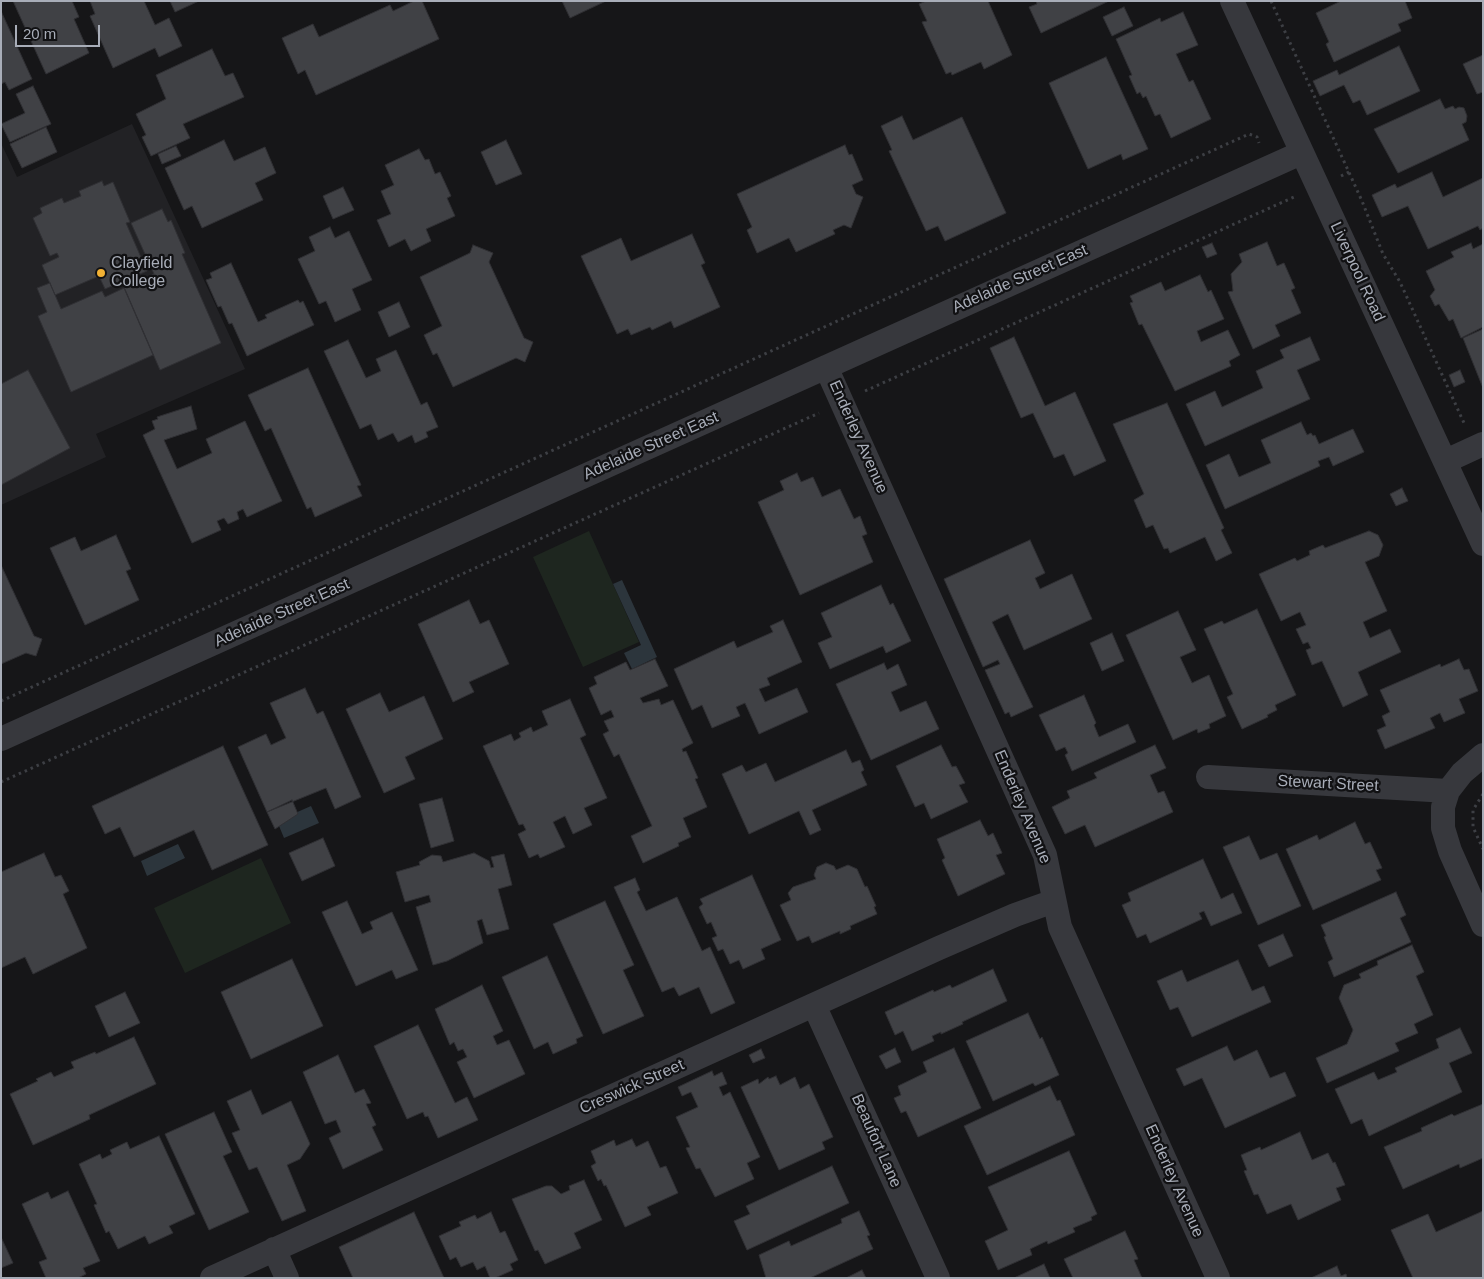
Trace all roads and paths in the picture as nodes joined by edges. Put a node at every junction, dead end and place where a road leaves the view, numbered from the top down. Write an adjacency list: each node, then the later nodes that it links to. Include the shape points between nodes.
1 (1232, 1): 4 (street, Liverpool Road)
2 (1270, 1): 11 (path, via 1383,254 1400,282)
3 (1256, 137): 15 (path, via 1249,134)
4 (1301, 153): 8 (street, Adelaide Street East); 13 (street, Liverpool Road)
5 (1282, 194): 7 (path)
6 (1290, 199): 7 (path)
7 (1285, 201): 9 (path)
8 (826, 367): 16 (street, Adelaide Street East); 23 (street, Enderley Avenue, via 1045,855)
9 (862, 392)
10 (821, 412): 19 (path)
11 (1464, 424)
12 (1483, 444): 13 (street)
13 (1446, 461): 14 (street, Liverpool Road)
14 (1483, 544)
15 (1, 701)
16 (1, 739)
17 (1483, 756): 20 (street)
18 (1208, 778): 20 (street, Stewart Street)
19 (1, 782)
20 (1448, 791): 24 (street, via 1443,807 1443,828)
21 (1483, 794): 22 (path, via 1473,810 1473,828)
22 (1483, 849)
23 (1054, 901): 25 (street, Creswick Street, via 1015,914); 30 (street, Enderley Avenue, via 1071,953)
24 (1483, 925)
25 (814, 1005): 26 (street, Creswick Street); 29 (street, Beaufort Lane)
26 (274, 1249): 27 (street, Creswick Street); 28 (street)
27 (212, 1278)
28 (287, 1278)
29 (938, 1278)
30 (1218, 1278)

